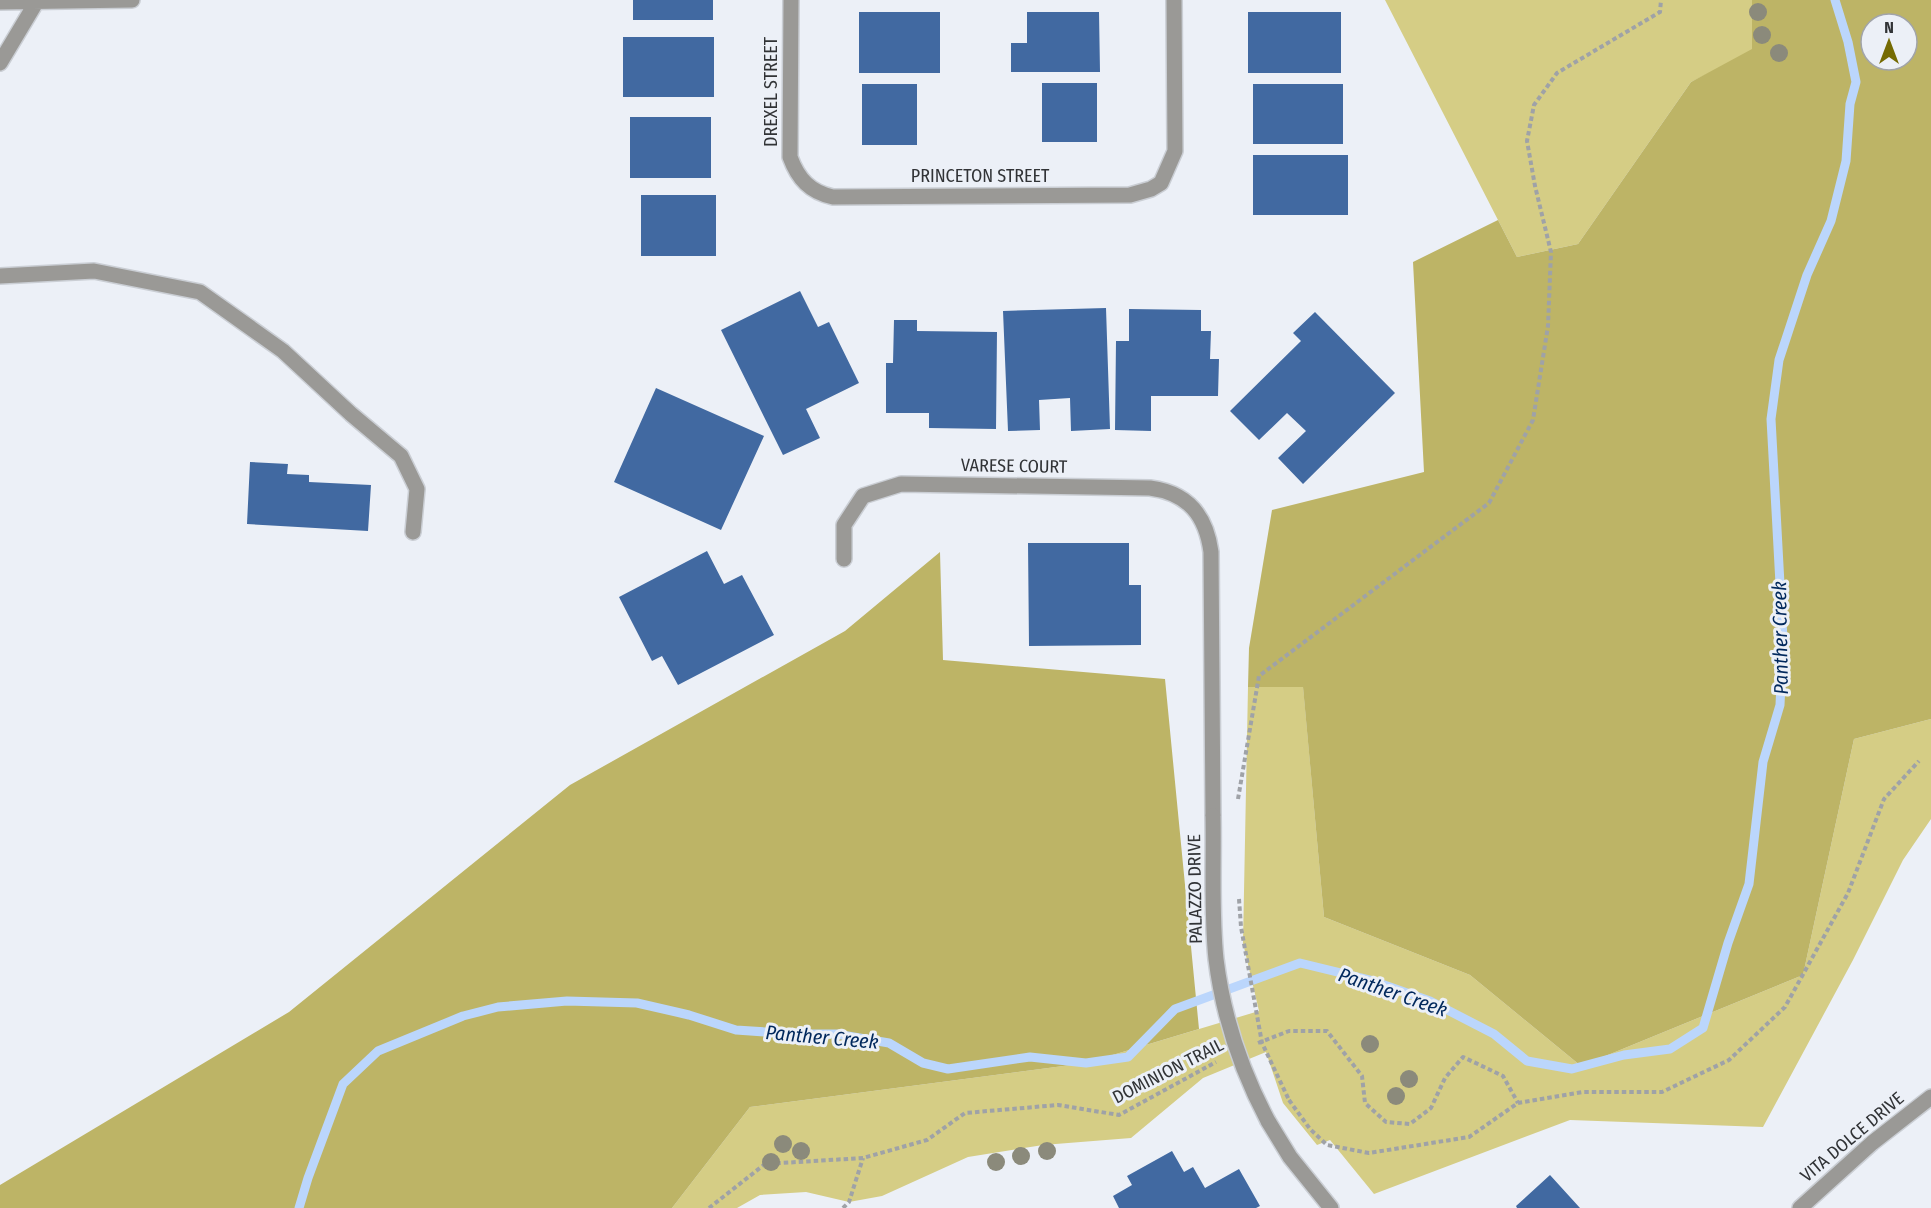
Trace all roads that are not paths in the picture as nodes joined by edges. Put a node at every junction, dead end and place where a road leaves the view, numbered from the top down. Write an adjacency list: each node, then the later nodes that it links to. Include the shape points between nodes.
1 (132, 0): 4 (street)
2 (791, 0): 7 (street, DREXEL STREET, via 790,157)
3 (1174, 0): 7 (street, PRINCETON STREET, via 1176,152 1161,183 1152,189 1130,195 833,197 820,194)
4 (38, 1): 5 (street); 6 (street)
5 (0, 2)
6 (0, 63)
7 (802, 181)
8 (0, 276): 9 (street, via 94,271 200,292 283,351 401,456 417,489)
9 (412, 532)
10 (1209, 538): 11 (street, VARESE COURT, via 1204,523 1188,503 1158,489 901,484 863,496 844,525); 13 (street, PALAZZO DRIVE, bridge, via 1214,938 1219,980 1240,1062 1268,1120 1290,1157)
11 (844, 559)
12 (1931, 1097): 14 (street, VITA DOLCE DRIVE, via 1872,1143)
13 (1331, 1208)
14 (1800, 1208)

